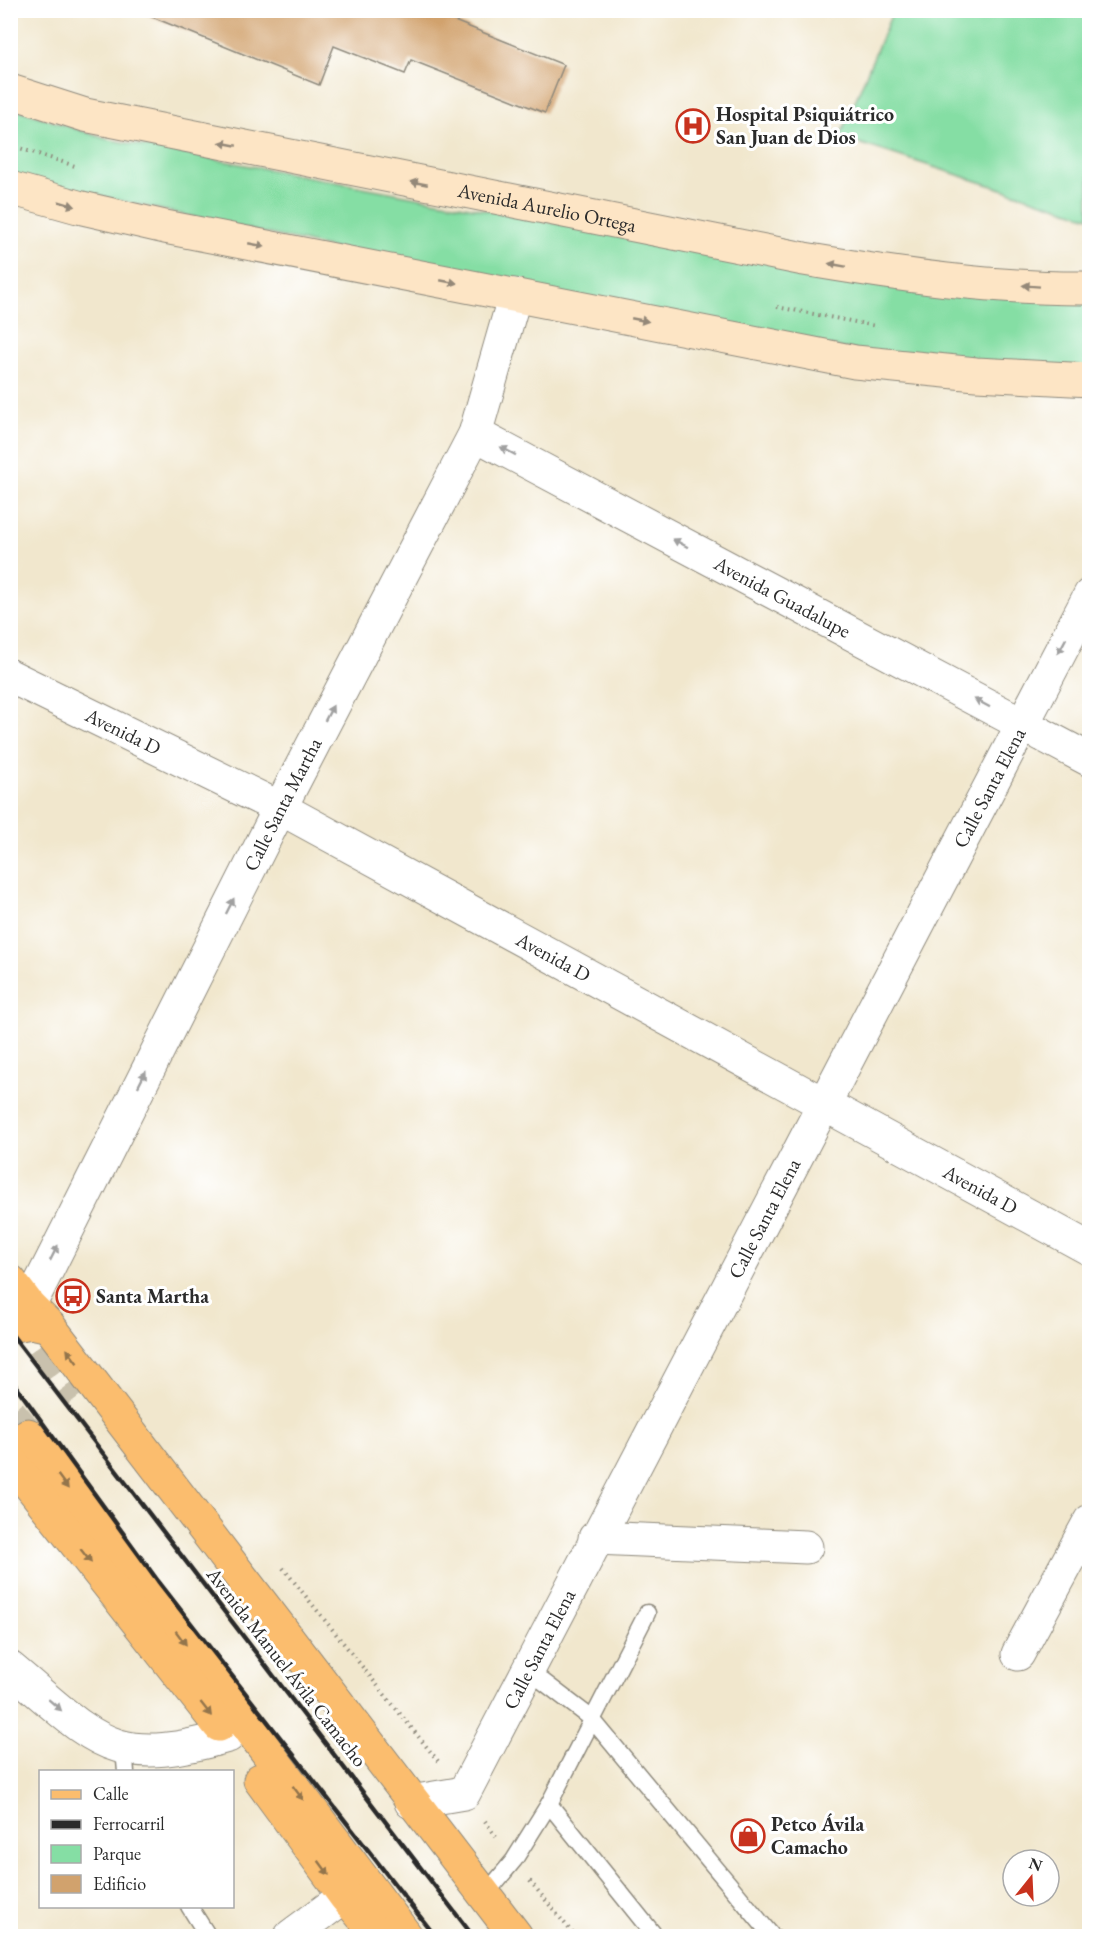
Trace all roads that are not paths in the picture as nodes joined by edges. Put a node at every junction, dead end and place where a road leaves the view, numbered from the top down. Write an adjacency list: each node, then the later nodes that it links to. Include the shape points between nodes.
1 (10, 91): 3 (main road, Avenida Aurelio Ortega, one-way to 1, via 962,281 804,259 85,115)
2 (10, 188): 4 (main road, one-way to 4, via 165,227)
3 (1089, 288)
4 (515, 295): 5 (main road, one-way to 5, via 855,362); 6 (street, Calle Santa Martha)
5 (1089, 380)
6 (475, 434): 9 (street, Avenida Guadalupe, one-way to 6); 11 (street, Calle Santa Martha, one-way to 6)
7 (1089, 595): 9 (street, Calle Santa Elena, one-way to 9)
8 (10, 676): 11 (street, Avenida D)
9 (1022, 724): 10 (street, Avenida Guadalupe); 12 (street, Calle Santa Elena)
10 (1089, 760)
11 (280, 808): 12 (street, Avenida D); 14 (street, Calle Santa Martha, one-way to 11)
12 (822, 1104): 13 (street, Avenida D); 18 (street, Calle Santa Elena)
13 (1089, 1249)
14 (25, 1310): 27 (main road, one-way to 14)
15 (78, 1397): 36 (main road, Avenida Manuel Ávila Camacho)
16 (19, 1448): 25 (main road, one-way to 25); 35 (main road, one-way to 35)
17 (1089, 1521): 21 (street)
18 (596, 1538): 19 (street); 23 (street, Calle Santa Elena)
19 (806, 1547)
20 (647, 1613): 24 (lane)
21 (1018, 1654)
22 (10, 1668): 26 (street, one-way to 26)
23 (528, 1670): 24 (lane); 27 (street, Calle Santa Elena, via 464,1793)
24 (591, 1718): 28 (lane); 39 (lane)
25 (228, 1736): 26 (street); 29 (main road, one-way to 29)
26 (125, 1760)
27 (411, 1802): 30 (main road)
28 (549, 1804): 30 (lane, via 514,1860); 38 (lane)
29 (345, 1896): 33 (street); 34 (main road)
30 (483, 1896): 37 (main road)
31 (190, 1908): 32 (lane)
32 (206, 1933)
33 (291, 1936)
34 (379, 1936)
35 (406, 1936)
36 (496, 1936)
37 (516, 1936)
38 (655, 1936)
39 (772, 1936)

